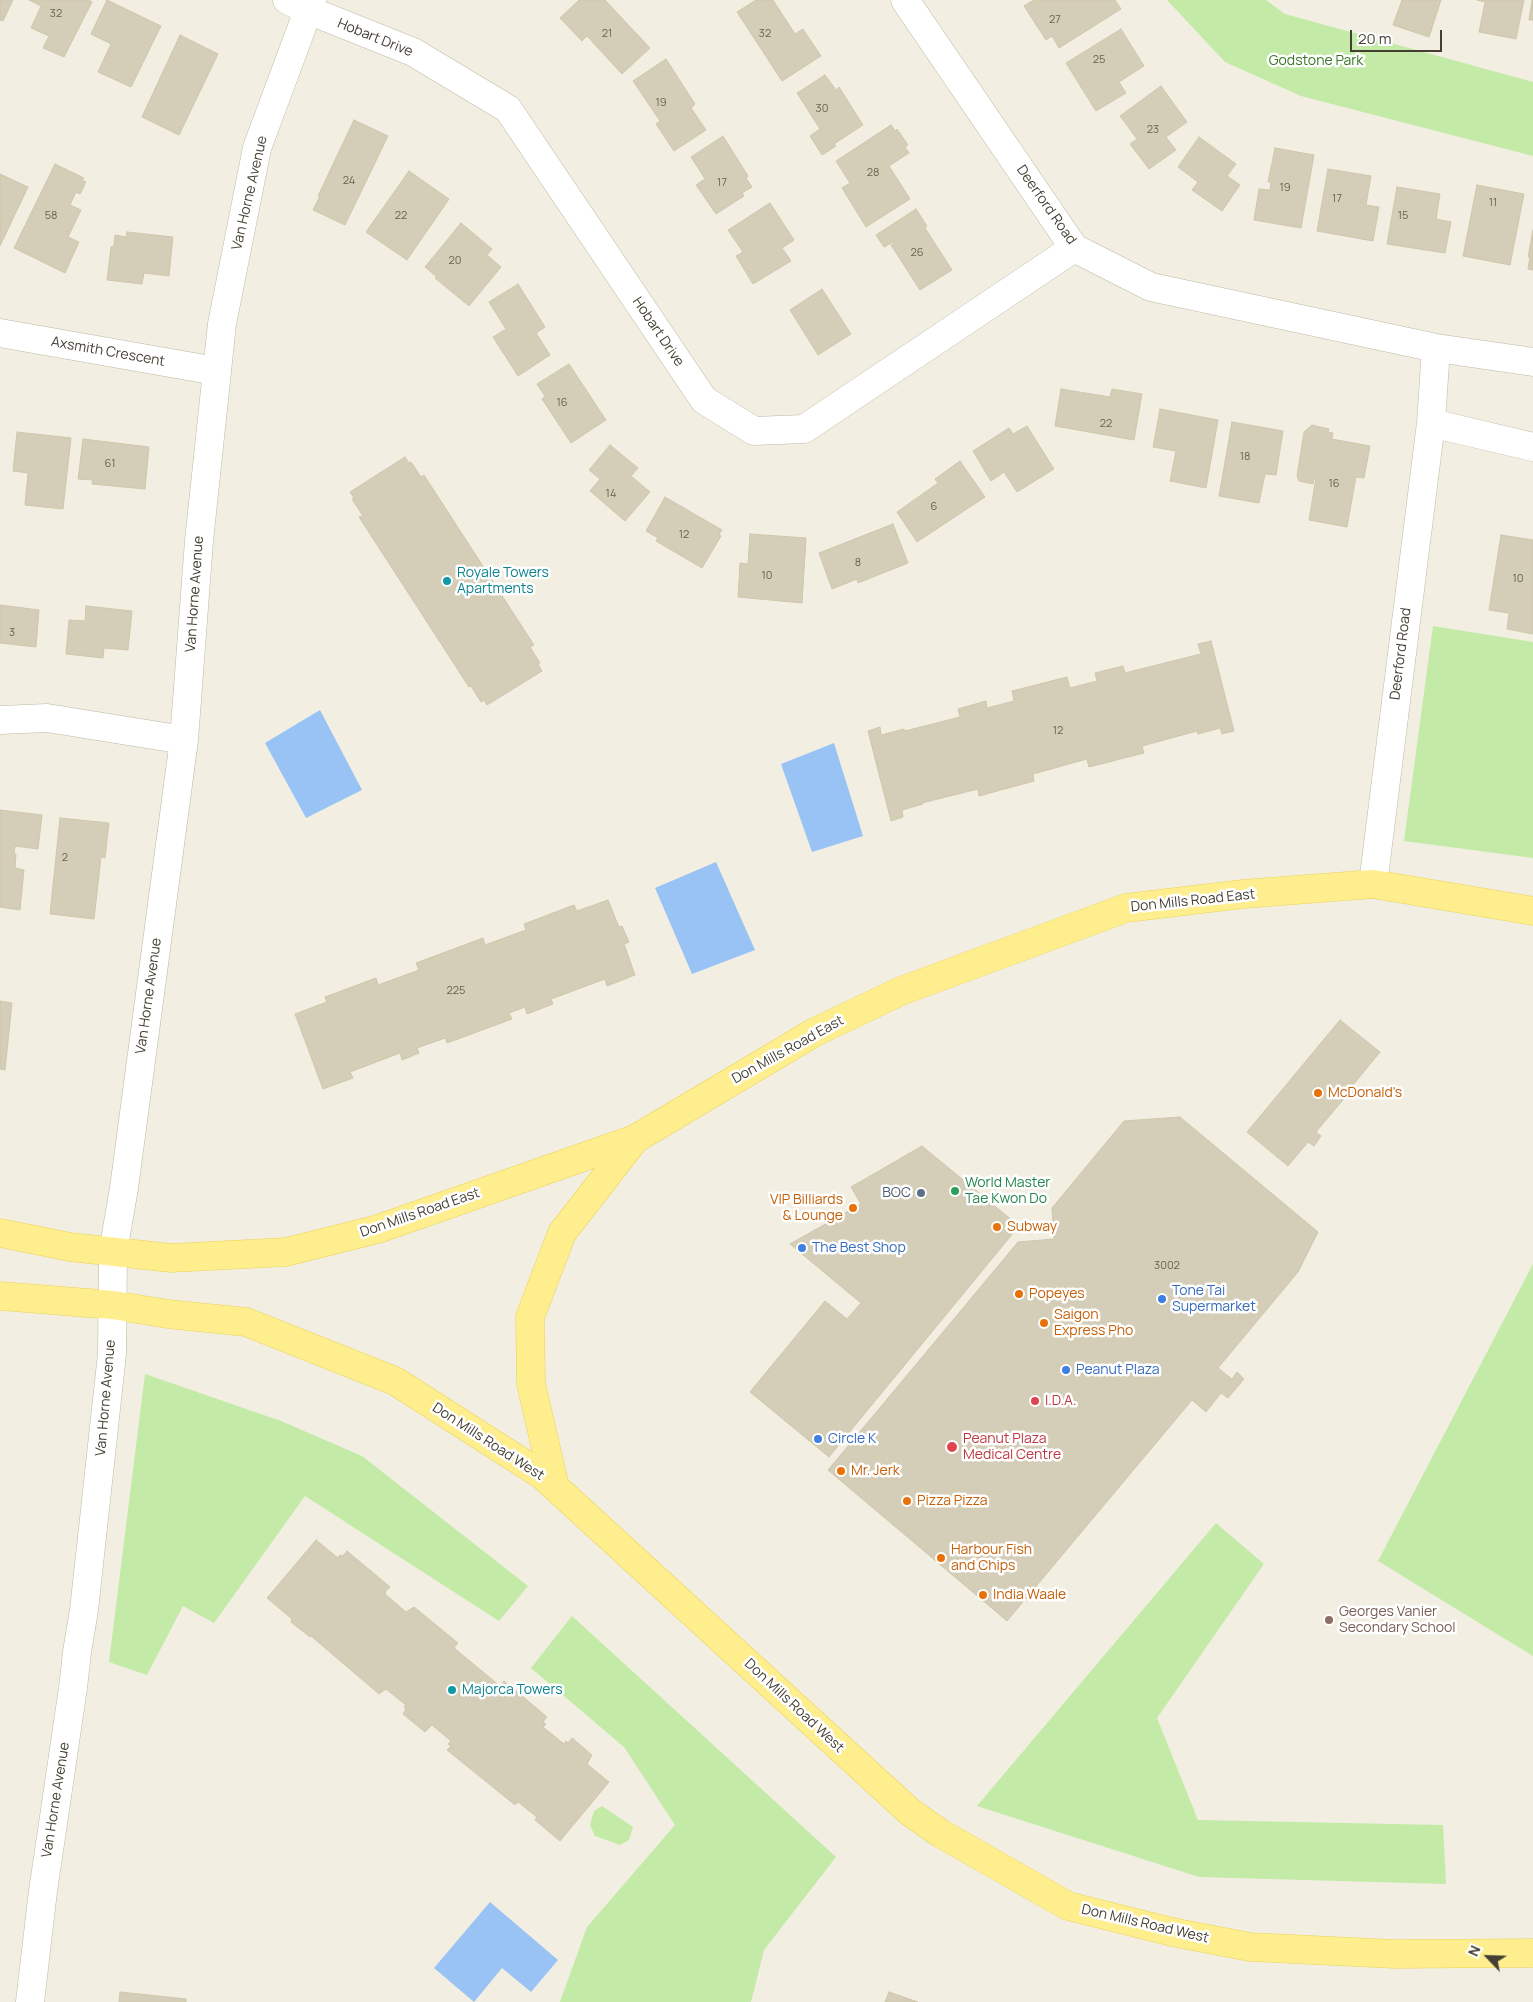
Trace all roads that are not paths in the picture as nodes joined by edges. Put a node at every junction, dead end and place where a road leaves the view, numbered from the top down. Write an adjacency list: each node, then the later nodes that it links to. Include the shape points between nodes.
1 (905, 0): 3 (street, Deerford Road)
2 (303, 3): 3 (street, Hobart Drive, via 413,52 508,109 704,400 754,431 804,429); 7 (street, Van Horne Avenue, via 257,148 222,324)
3 (1074, 248): 5 (street, Deerford Road, via 1151,288)
4 (0, 333): 7 (street, Axsmith Crescent)
5 (1436, 348): 6 (street, Deerford Road); 8 (street, Deerford Road)
6 (1533, 362)
7 (216, 371): 11 (street, Van Horne Avenue)
8 (1430, 423): 9 (street); 12 (street, Deerford Road)
9 (1533, 447)
10 (0, 720): 11 (street, via 47,718)
11 (184, 740): 16 (street, Van Horne Avenue)
12 (1372, 884): 13 (main road, Don Mills Road East); 14 (main road, Don Mills Road East, via 1243,894 1126,908 901,991 815,1032)
13 (1533, 911)
14 (635, 1139): 16 (main road, Don Mills Road East, via 378,1229 286,1252 171,1258); 19 (main road, via 562,1232 530,1316 531,1384)
15 (0, 1233): 16 (main road, Don Mills Road East)
16 (113, 1252): 18 (street, Van Horne Avenue)
17 (0, 1296): 18 (main road, Don Mills Road West)
18 (113, 1305): 19 (main road, Don Mills Road West, via 246,1322 395,1381); 21 (street, Van Horne Avenue, via 112,1354 84,1610)
19 (556, 1487): 20 (main road, Don Mills Road West, via 910,1812 940,1833 1068,1906 1172,1932 1250,1946 1396,1954)
20 (1533, 1954)
21 (30, 2002)

